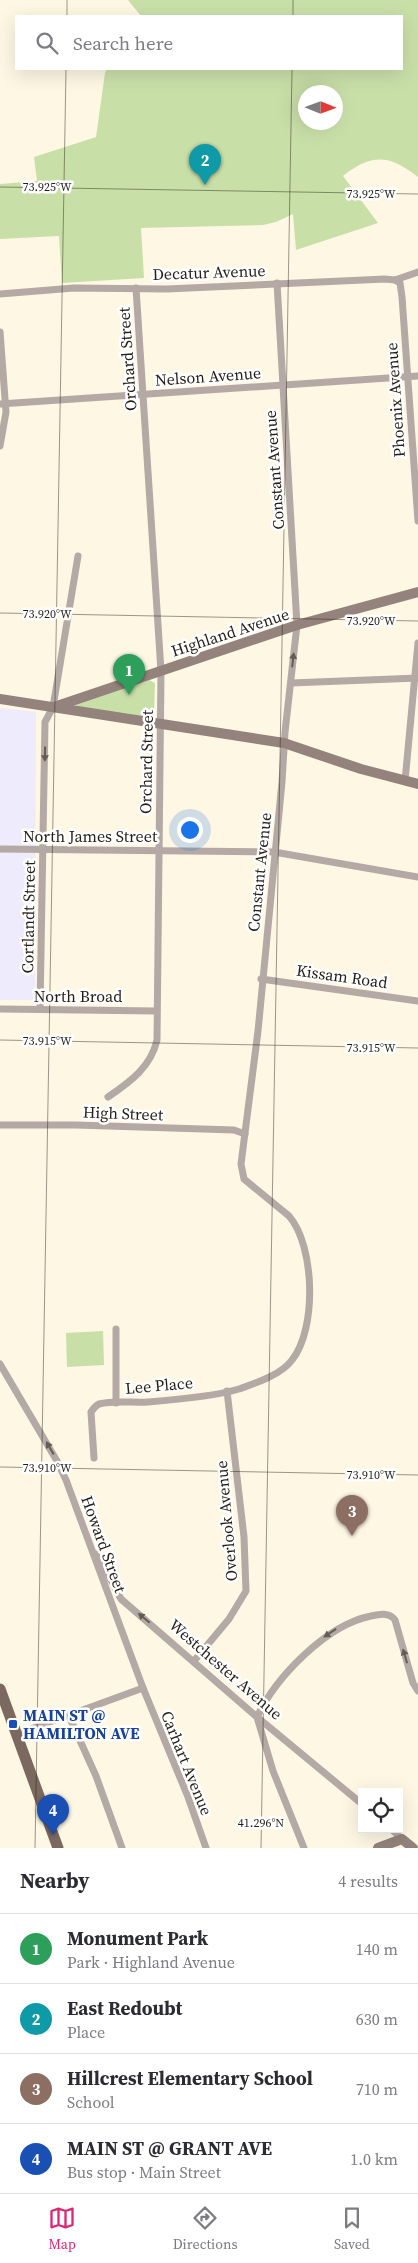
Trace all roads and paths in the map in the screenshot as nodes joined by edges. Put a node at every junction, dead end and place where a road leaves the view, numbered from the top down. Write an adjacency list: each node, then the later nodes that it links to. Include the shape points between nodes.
1 (418, 272): 2 (street, Decatur Avenue)
2 (395, 280): 3 (street, Decatur Avenue); 7 (street, Phoenix Avenue, via 400,283 402,297)
3 (277, 283): 4 (street, Decatur Avenue); 9 (street, Constant Avenue)
4 (136, 288): 5 (street, Decatur Avenue, via 74,288); 10 (street, Orchard Street)
5 (0, 294)
6 (0, 332): 11 (street)
7 (407, 376): 8 (street, Nelson Avenue); 9 (street, Nelson Avenue); 13 (street, Phoenix Avenue)
8 (418, 376)
9 (282, 384): 10 (street, Nelson Avenue); 16 (street, Constant Avenue)
10 (143, 394): 11 (street, Nelson Avenue); 18 (street, Orchard Street)
11 (3, 404): 12 (street)
12 (0, 446)
13 (418, 521)
14 (78, 556): 22 (street, Cortlandt Street)
15 (418, 592): 16 (street, Highland Avenue)
16 (297, 625): 18 (street, Highland Avenue); 20 (street, Constant Avenue, one-way to 16)
17 (418, 644): 19 (street)
18 (161, 671): 22 (street, Highland Avenue); 23 (street, Orchard Street)
19 (416, 678): 20 (street); 25 (street)
20 (291, 683): 24 (street, Constant Avenue)
21 (0, 699): 22 (street)
22 (53, 707): 23 (street); 28 (street, Cortlandt Street, one-way to 28, via 45,722)
23 (161, 725): 24 (street); 29 (street, Orchard Street)
24 (284, 743): 25 (street); 30 (street, Constant Avenue)
25 (405, 781): 26 (street)
26 (418, 784)
27 (0, 849): 28 (street, North James Street)
28 (43, 849): 29 (street, North James Street); 34 (street, Cortlandt Street)
29 (158, 850): 30 (street, North James Street); 36 (street, Orchard Street)
30 (274, 852): 31 (street, North James Street); 32 (street, Constant Avenue)
31 (418, 877)
32 (262, 979): 33 (street, Kissam Road); 39 (street, Constant Avenue)
33 (418, 1001)
34 (40, 1009): 35 (street, North Broad); 36 (street, North Broad)
35 (0, 1010)
36 (156, 1010): 37 (street, Orchard Street, via 157,1040 151,1060)
37 (108, 1097)
38 (0, 1125): 39 (street, High Street, via 234,1130)
39 (245, 1134): 42 (street, Constant Avenue, via 241,1161 244,1179 289,1216 304,1242 308,1323 300,1348 284,1369)
40 (116, 1329): 43 (street)
41 (0, 1364): 45 (street, Howard Street, one-way to 41, via 57,1461)
42 (227, 1391): 43 (street, Lee Place, via 149,1402); 46 (street, Overlook Avenue, via 244,1537 246,1591)
43 (116, 1403): 44 (street, Lee Place, via 95,1406 90,1412)
44 (94, 1458)
45 (89, 1541): 46 (street, Westchester Avenue, one-way to 45, via 121,1599); 47 (street, Howard Street)
46 (194, 1661): 51 (street, Westchester Avenue)
47 (143, 1688): 50 (street); 58 (street, Carhart Avenue)
48 (418, 1691): 51 (street, one-way to 51, via 395,1620 387,1614 375,1615 344,1624 325,1636 283,1679)
49 (1, 1695): 52 (main road)
50 (68, 1714): 52 (street); 57 (street, via 96,1776)
51 (257, 1717): 53 (street, Westchester Avenue); 59 (street, via 272,1771)
52 (17, 1734): 56 (main road)
53 (358, 1801)
54 (395, 1833): 55 (street)
55 (402, 1839): 60 (street); 61 (street)
56 (58, 1848)
57 (122, 1848)
58 (206, 1848)
59 (304, 1848)
60 (378, 1848)
61 (412, 1848)

